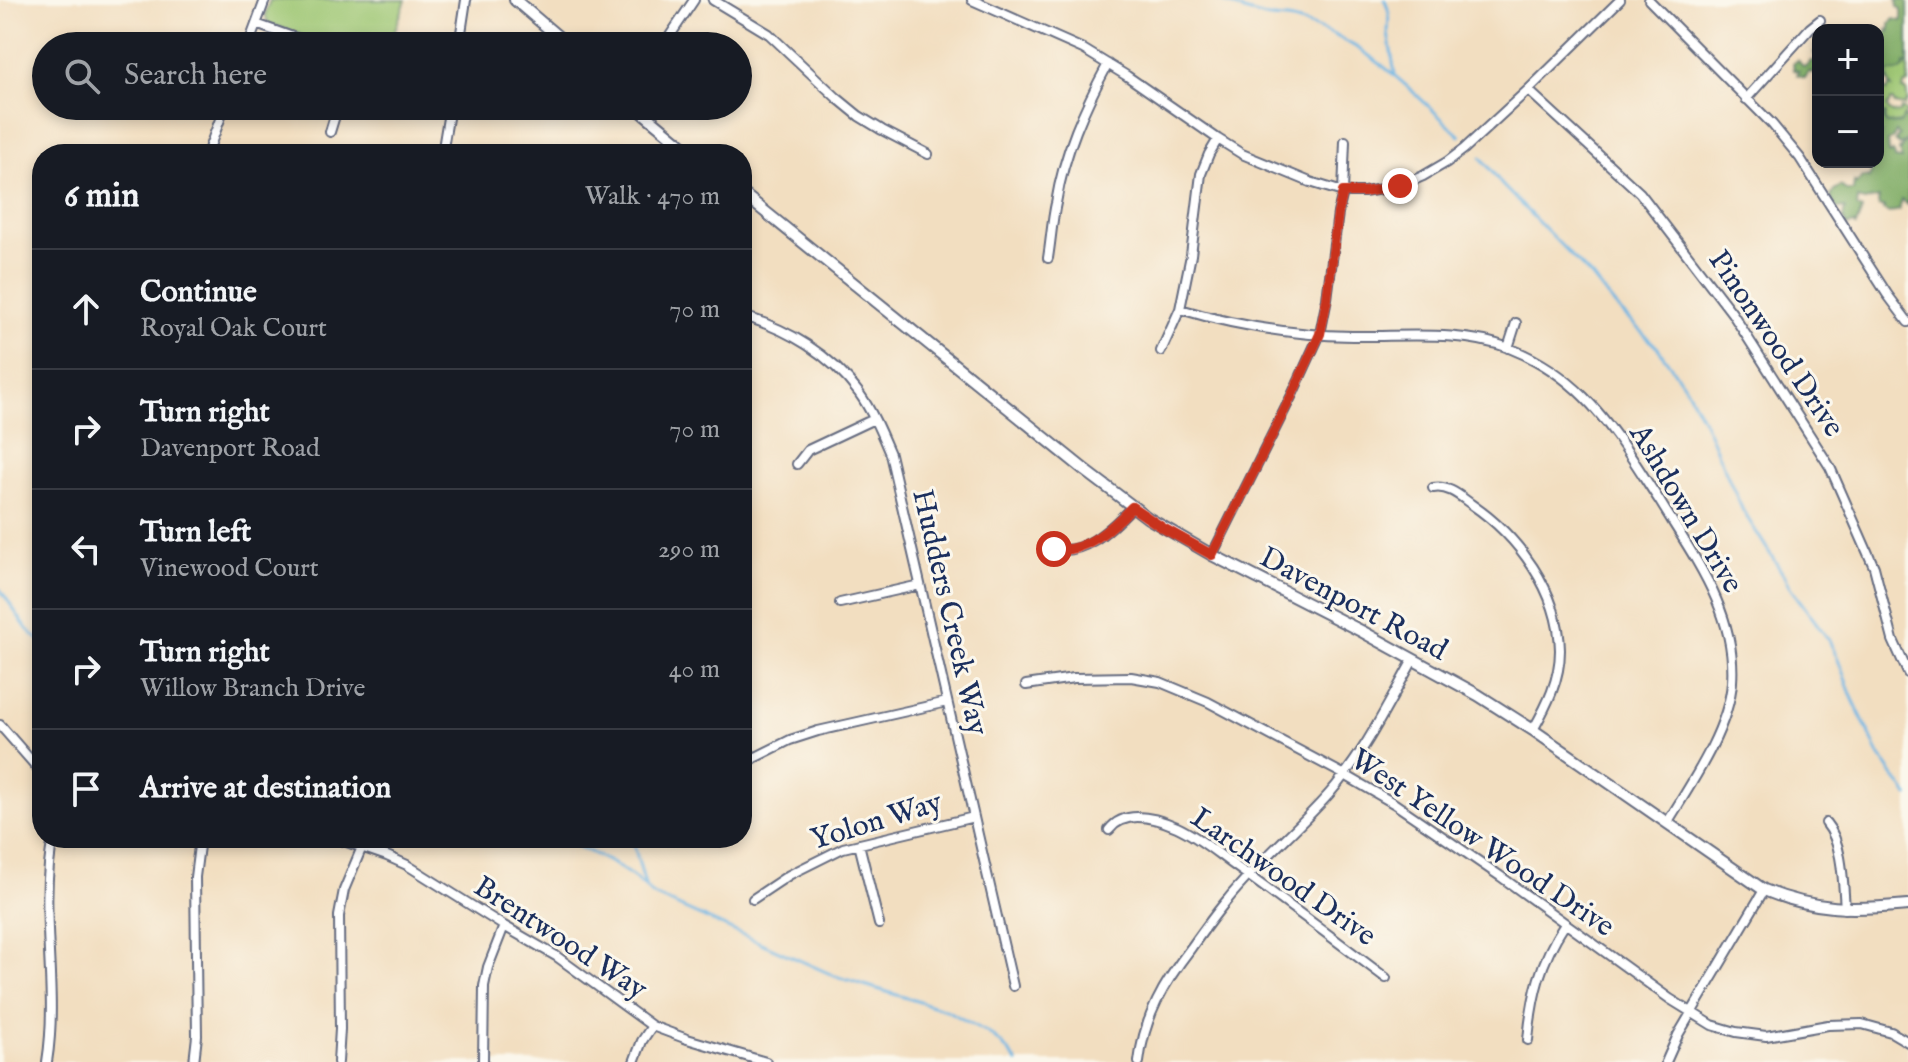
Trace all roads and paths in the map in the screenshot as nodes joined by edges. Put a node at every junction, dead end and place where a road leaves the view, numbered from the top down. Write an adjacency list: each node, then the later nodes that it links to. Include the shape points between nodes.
1 (265, 0): 10 (street)
2 (466, 0): 13 (street)
3 (515, 0): 14 (street)
4 (694, 0): 15 (street)
5 (713, 0): 29 (street, via 769,34 859,116)
6 (972, 0): 16 (street)
7 (1620, 0): 17 (street)
8 (1649, 0): 18 (street)
9 (1820, 20): 18 (street)
10 (256, 24): 11 (street); 12 (street)
11 (253, 32)
12 (279, 32)
13 (461, 32)
14 (553, 32)
15 (674, 32)
16 (1108, 64): 24 (street); 32 (street, via 1066,159)
17 (1528, 90): 30 (street, via 1464,149 1423,176 1391,188); 49 (street, Pinonwood Drive, via 1640,193 1732,313 1830,467 1874,567 1893,640)
18 (1746, 99): 35 (street, via 1800,158)
19 (220, 120): 26 (street)
20 (334, 120): 23 (street)
21 (448, 120): 27 (street)
22 (652, 120): 28 (street)
23 (330, 132)
24 (1218, 139): 30 (street, via 1289,175); 33 (street, via 1201,174)
25 (1345, 141): 30 (street)
26 (211, 144)
27 (444, 144)
28 (681, 144)
29 (928, 154)
30 (1343, 192): 37 (street)
31 (752, 204): 43 (street, Davenport Road)
32 (1048, 258)
33 (1180, 309): 37 (street, Ashdown Drive, via 1239,325); 39 (street)
34 (752, 320): 40 (street, Hudders Creek Way, via 782,330 815,351 852,384)
35 (1908, 322)
36 (1516, 323): 38 (street)
37 (1320, 334): 38 (street, Ashdown Drive, via 1444,337); 45 (street)
38 (1508, 348): 58 (street, Ashdown Drive, via 1559,376 1604,420 1697,562 1723,615 1732,660 1728,708)
39 (1161, 351)
40 (874, 419): 41 (street, via 808,450); 46 (street, Hudders Creek Way, via 890,454)
41 (797, 464)
42 (1433, 488): 53 (street, via 1458,495 1496,522 1527,559 1548,597 1558,632 1559,666)
43 (1132, 507): 44 (street, via 1083,545 1067,550); 45 (street, Davenport Road)
44 (1047, 545)
45 (1212, 555): 48 (street, Davenport Road)
46 (920, 585): 47 (street); 51 (street, Hudders Creek Way)
47 (840, 603)
48 (1413, 660): 53 (street, Davenport Road); 56 (street)
49 (1908, 673)
50 (1026, 685): 56 (street, West Yellow Wood Drive, via 1099,676 1160,682)
51 (947, 702): 54 (street, via 818,731); 57 (street, Hudders Creek Way)
52 (0, 725): 55 (street)
53 (1533, 730): 58 (street, Davenport Road)
54 (753, 759)
55 (32, 762)
56 (1345, 775): 66 (street); 72 (street, West Yellow Wood Drive, via 1443,836)
57 (974, 817): 61 (street, Yolon Way); 75 (street, Hudders Creek Way)
58 (1667, 823): 67 (street, Davenport Road)
59 (1826, 823): 70 (street, via 1837,845)
60 (1109, 830): 66 (street, Larchwood Drive, via 1128,817 1168,823)
61 (859, 844): 68 (street, Yolon Way, via 824,856); 71 (street)
62 (52, 848): 80 (street)
63 (199, 848): 81 (street)
64 (362, 848): 82 (street, via 339,916)
65 (365, 848): 73 (street, Brentwood Way, via 407,865)
66 (1249, 876): 74 (street, Larchwood Drive); 86 (street, via 1163,987 1147,1021)
67 (1764, 890): 70 (street, Davenport Road, via 1810,905); 76 (street)
68 (753, 899)
69 (1908, 905): 70 (street, Davenport Road)
70 (1845, 909)
71 (879, 924)
72 (1565, 924): 76 (street, West Yellow Wood Drive); 78 (street, via 1536,984)
73 (504, 926): 77 (street, Brentwood Way, via 556,956); 83 (street, via 484,986)
74 (1386, 978)
75 (1013, 986)
76 (1691, 1012): 79 (street, West Yellow Wood Drive, via 1712,1025 1754,1035 1862,1024); 87 (street)
77 (652, 1026): 84 (street); 85 (street, Brentwood Way)
78 (1528, 1040)
79 (1908, 1042)
80 (47, 1062)
81 (194, 1062)
82 (338, 1062)
83 (483, 1062)
84 (634, 1062)
85 (766, 1062)
86 (1139, 1062)
87 (1666, 1062)

